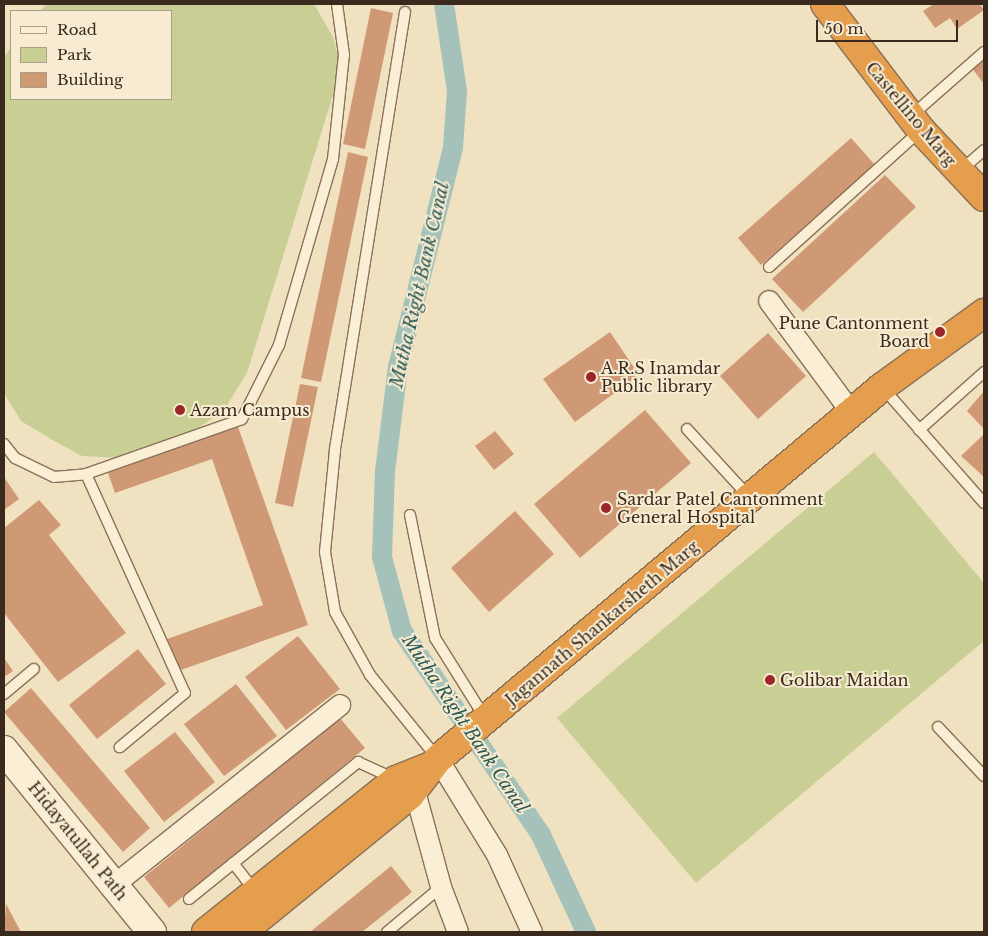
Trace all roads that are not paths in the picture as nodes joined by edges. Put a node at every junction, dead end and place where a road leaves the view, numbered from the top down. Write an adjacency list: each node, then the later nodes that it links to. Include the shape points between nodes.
1 (337, 4): 19 (lane, via 344,56 333,159 280,345 242,419)
2 (825, 4): 5 (highway, Castellino Marg)
3 (405, 12): 30 (lane, via 335,450 325,552 336,612)
4 (984, 52): 5 (lane)
5 (916, 123): 7 (highway, Castellino Marg); 9 (lane)
6 (984, 150): 7 (lane)
7 (960, 172): 8 (highway, Castellino Marg)
8 (984, 197)
9 (768, 267)
10 (984, 300): 12 (highway, Jagannath Shankarsheth Marg)
11 (769, 301): 15 (street)
12 (974, 321): 14 (highway, Jagannath Shankarsheth Marg)
13 (984, 372): 17 (lane)
14 (882, 387): 15 (highway, Jagannath Shankarsheth Marg); 17 (lane)
15 (852, 413): 20 (highway, Jagannath Shankarsheth Marg)
16 (687, 429): 20 (lane)
17 (919, 430): 21 (lane)
18 (4, 444): 19 (lane, via 15,458 54,477)
19 (86, 474): 28 (lane, via 185,692)
20 (751, 499): 26 (highway, Jagannath Shankarsheth Marg)
21 (984, 503)
22 (410, 514): 26 (lane, via 435,638)
23 (34, 669): 24 (lane)
24 (4, 694)
25 (340, 705): 33 (street)
26 (495, 711): 30 (highway, Jagannath Shankarsheth Marg)
27 (938, 727): 31 (lane)
28 (120, 747)
29 (4, 750): 33 (street, Hidayatullah Path)
30 (419, 773): 32 (lane, via 358,762); 34 (street); 35 (highway, Jagannath Shankarsheth Marg); 39 (highway, Jagannath Shankarsheth Marg, via 410,795); 42 (street, via 497,855)
31 (984, 776)
32 (233, 863): 35 (lane); 36 (lane)
33 (114, 885): 37 (street, Hidayatullah Path)
34 (441, 887): 40 (lane); 41 (street)
35 (255, 892): 38 (highway, Jagannath Shankarsheth Marg)
36 (189, 899)
37 (152, 932)
38 (206, 932)
39 (242, 932)
40 (387, 932)
41 (458, 932)
42 (532, 932)

